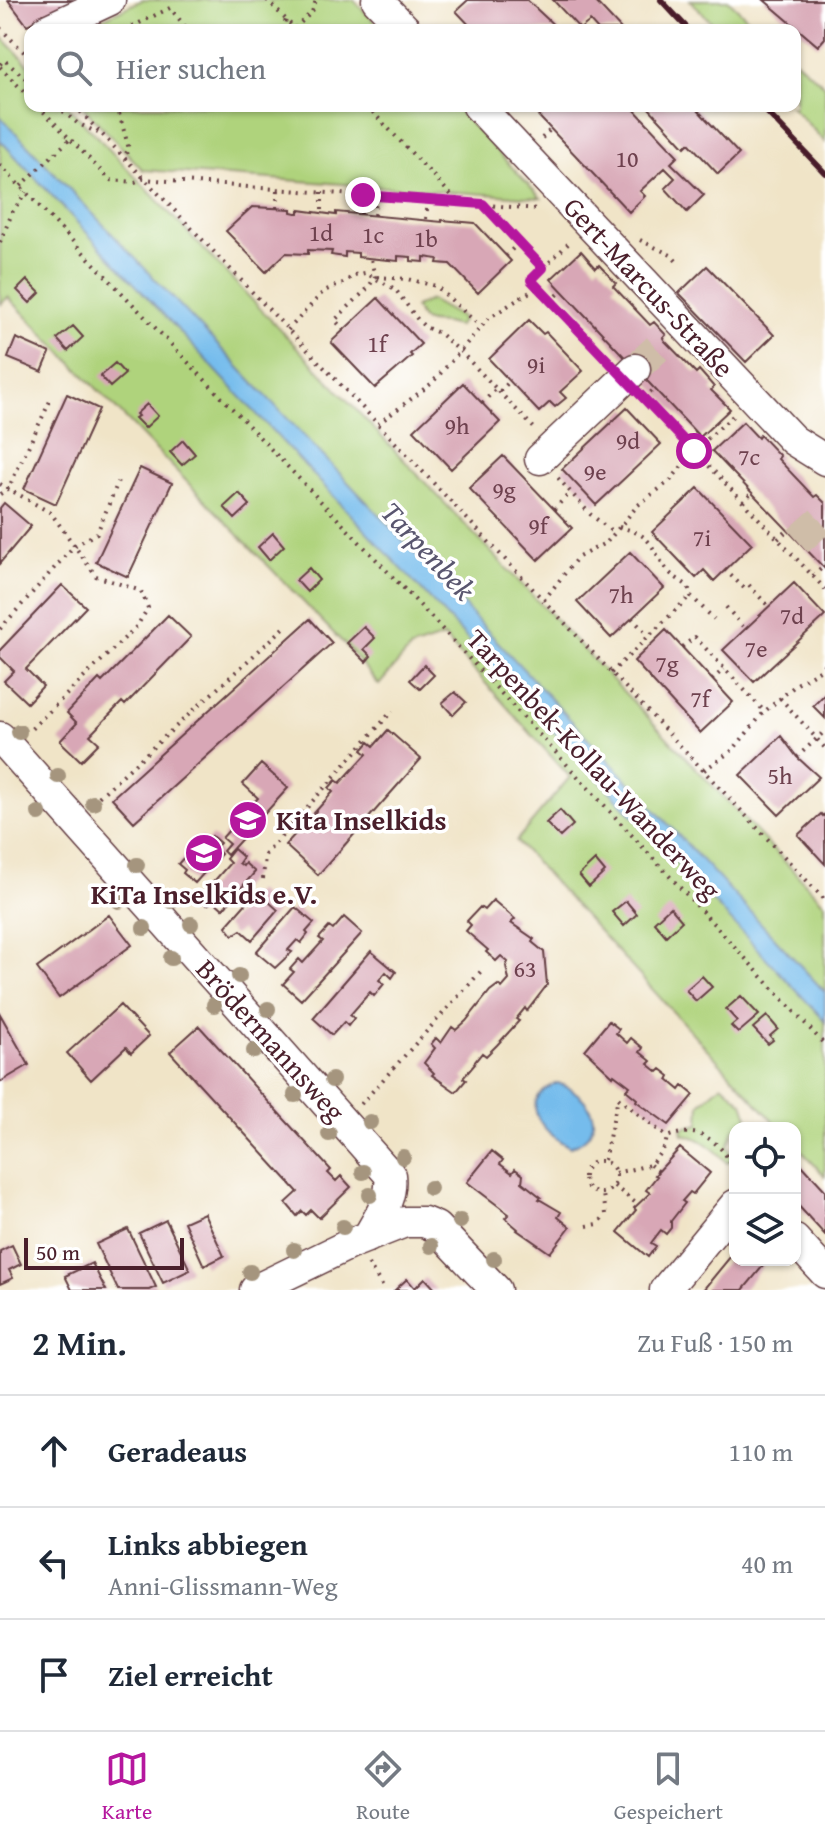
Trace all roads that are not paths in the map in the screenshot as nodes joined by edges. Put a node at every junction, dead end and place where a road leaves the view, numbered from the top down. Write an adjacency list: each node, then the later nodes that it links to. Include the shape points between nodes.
1 (110, 0): 3 (street)
2 (377, 0): 4 (street)
3 (59, 24)
4 (419, 24)
5 (483, 112): 8 (street, Gert-Marcus-Straße, via 674,332 752,397 793,440)
6 (640, 383): 7 (street)
7 (546, 453)
8 (825, 460)
9 (5, 743): 11 (street, Brödermannsweg, via 390,1175 386,1205)
10 (729, 1212): 16 (street)
11 (360, 1240): 14 (street); 15 (street, via 405,1222 424,1222 436,1227)
12 (801, 1247): 13 (street)
13 (825, 1273)
14 (255, 1290)
15 (496, 1290)
16 (665, 1290)

